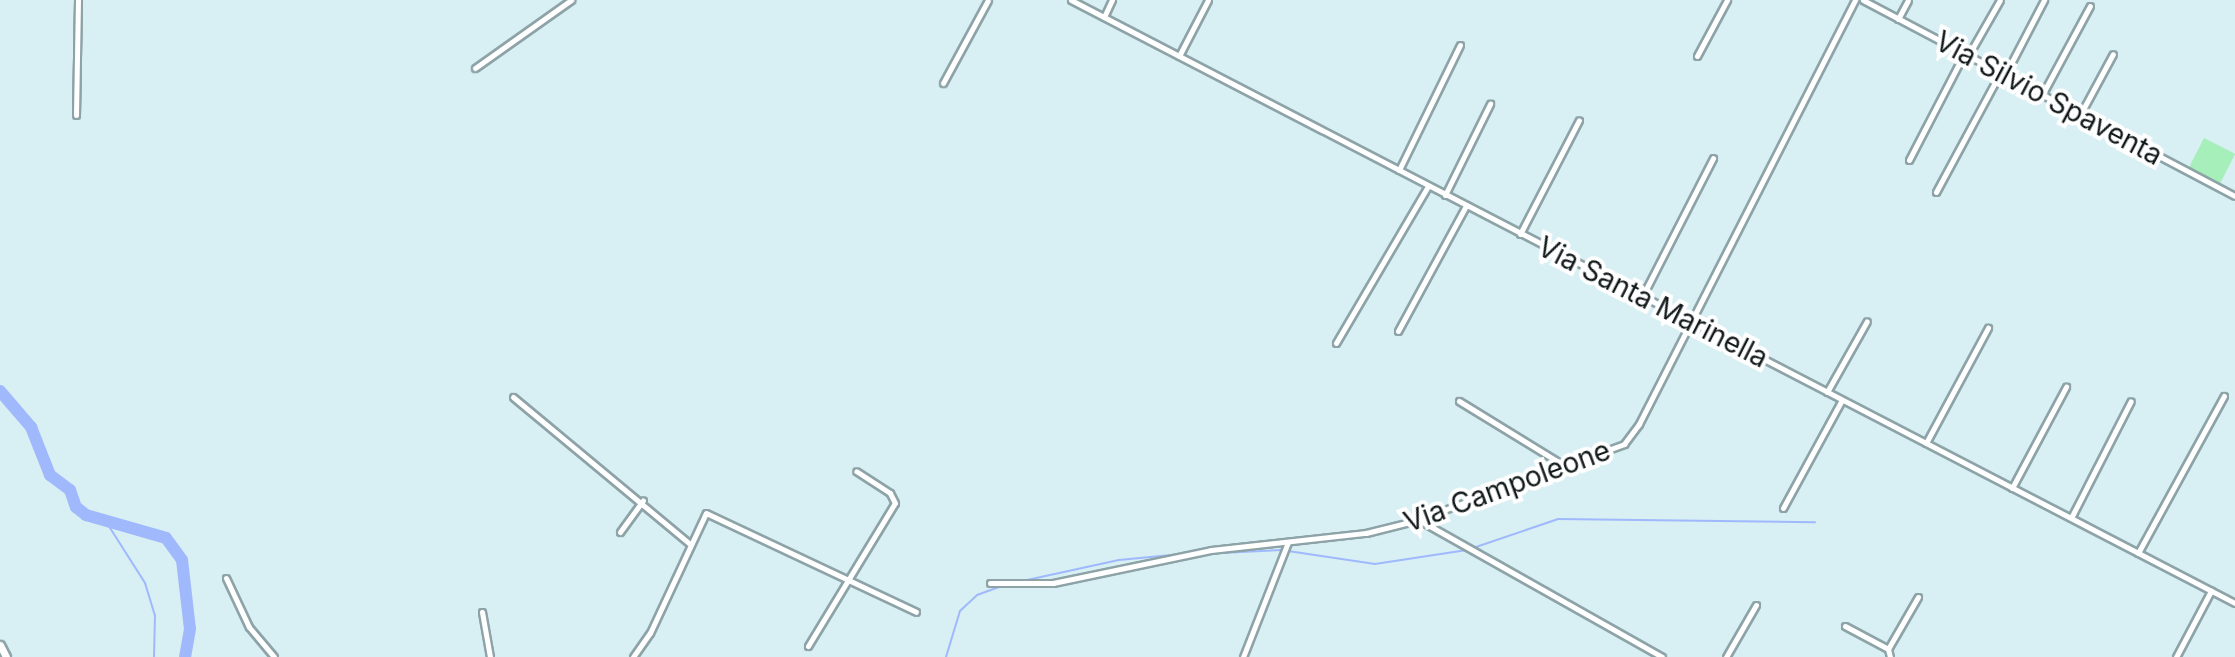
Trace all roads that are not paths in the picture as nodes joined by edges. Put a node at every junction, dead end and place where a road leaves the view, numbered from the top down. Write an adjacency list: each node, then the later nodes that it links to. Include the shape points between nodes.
1 (78, 0): 26 (street)
2 (571, 0): 21 (street)
3 (988, 0): 23 (street)
4 (1071, 0): 14 (street, Via Santa Marinella)
5 (1112, 0): 14 (street)
6 (1208, 0): 19 (street)
7 (1727, 0): 20 (street)
8 (1855, 0): 39 (street, Via Campoleone)
9 (1863, 0): 15 (street, Via Silvio Spaventa)
10 (1908, 0): 15 (street)
11 (2000, 0): 18 (street)
12 (2044, 0): 22 (street)
13 (2090, 6): 24 (street)
14 (1104, 17): 19 (street, Via Santa Marinella)
15 (1898, 19): 18 (street, Via Silvio Spaventa)
16 (1460, 45): 31 (street)
17 (2113, 54): 27 (street)
18 (1966, 55): 22 (street, Via Silvio Spaventa); 30 (street)
19 (1179, 56): 31 (street, Via Santa Marinella)
20 (1697, 56)
21 (475, 68)
22 (2002, 74): 24 (street, Via Silvio Spaventa); 33 (street)
23 (943, 83)
24 (2042, 95): 27 (street, Via Silvio Spaventa)
25 (1490, 104): 34 (street)
26 (76, 115)
27 (2080, 115): 35 (street, Via Silvio Spaventa)
28 (1579, 120): 37 (street)
29 (1713, 158): 38 (street)
30 (1909, 160)
31 (1399, 170): 32 (street, Via Santa Marinella)
32 (1428, 186): 34 (street, Via Santa Marinella); 43 (street)
33 (1936, 192)
34 (1445, 195): 36 (street, Via Santa Marinella)
35 (2235, 196)
36 (1466, 206): 37 (street, Via Santa Marinella); 42 (street)
37 (1520, 234): 38 (street, Via Santa Marinella)
38 (1642, 297): 39 (street, Via Santa Marinella)
39 (1689, 321): 45 (street, Via Santa Marinella); 52 (street, Via Campoleone, via 1630,438)
40 (1867, 321): 45 (street)
41 (1988, 328): 51 (street)
42 (1398, 331)
43 (1336, 343)
44 (2066, 387): 54 (street)
45 (1827, 392): 48 (street, Via Santa Marinella)
46 (2224, 396): 62 (street)
47 (513, 397): 55 (street)
48 (1842, 400): 51 (street, Via Santa Marinella); 56 (street)
49 (1459, 401): 52 (street)
50 (2131, 401): 57 (street)
51 (1926, 443): 54 (street, Via Santa Marinella)
52 (1566, 466): 58 (street, Via Campoleone)
53 (856, 471): 64 (street, via 895,502)
54 (2012, 488): 57 (street, Via Santa Marinella)
55 (643, 500): 59 (street); 61 (street)
56 (1783, 508)
57 (2071, 518): 62 (street, Via Santa Marinella)
58 (1418, 519): 60 (street, Via Campoleone, via 1349,536); 81 (street)
59 (620, 532)
60 (1288, 542): 65 (street, Via Campoleone, via 1204,552 1053,583); 80 (street)
61 (691, 545): 64 (street, via 706,513); 79 (street, via 650,633)
62 (2138, 553): 66 (street, Via Santa Marinella)
63 (226, 578): 77 (street, via 249,627)
64 (849, 579): 71 (street); 74 (street)
65 (990, 583)
66 (2211, 591): 68 (street, Via Santa Marinella); 84 (street)
67 (1918, 597): 75 (street)
68 (2235, 603)
69 (1756, 605): 82 (street)
70 (482, 612): 78 (street)
71 (916, 612)
72 (1845, 626): 75 (street)
73 (0, 645): 76 (main road)
74 (808, 646)
75 (1888, 649): 83 (street)
76 (6, 657)
77 (274, 657)
78 (490, 657)
79 (633, 657)
80 (1243, 657)
81 (1662, 657)
82 (1726, 657)
83 (1890, 657)
84 (2176, 657)

